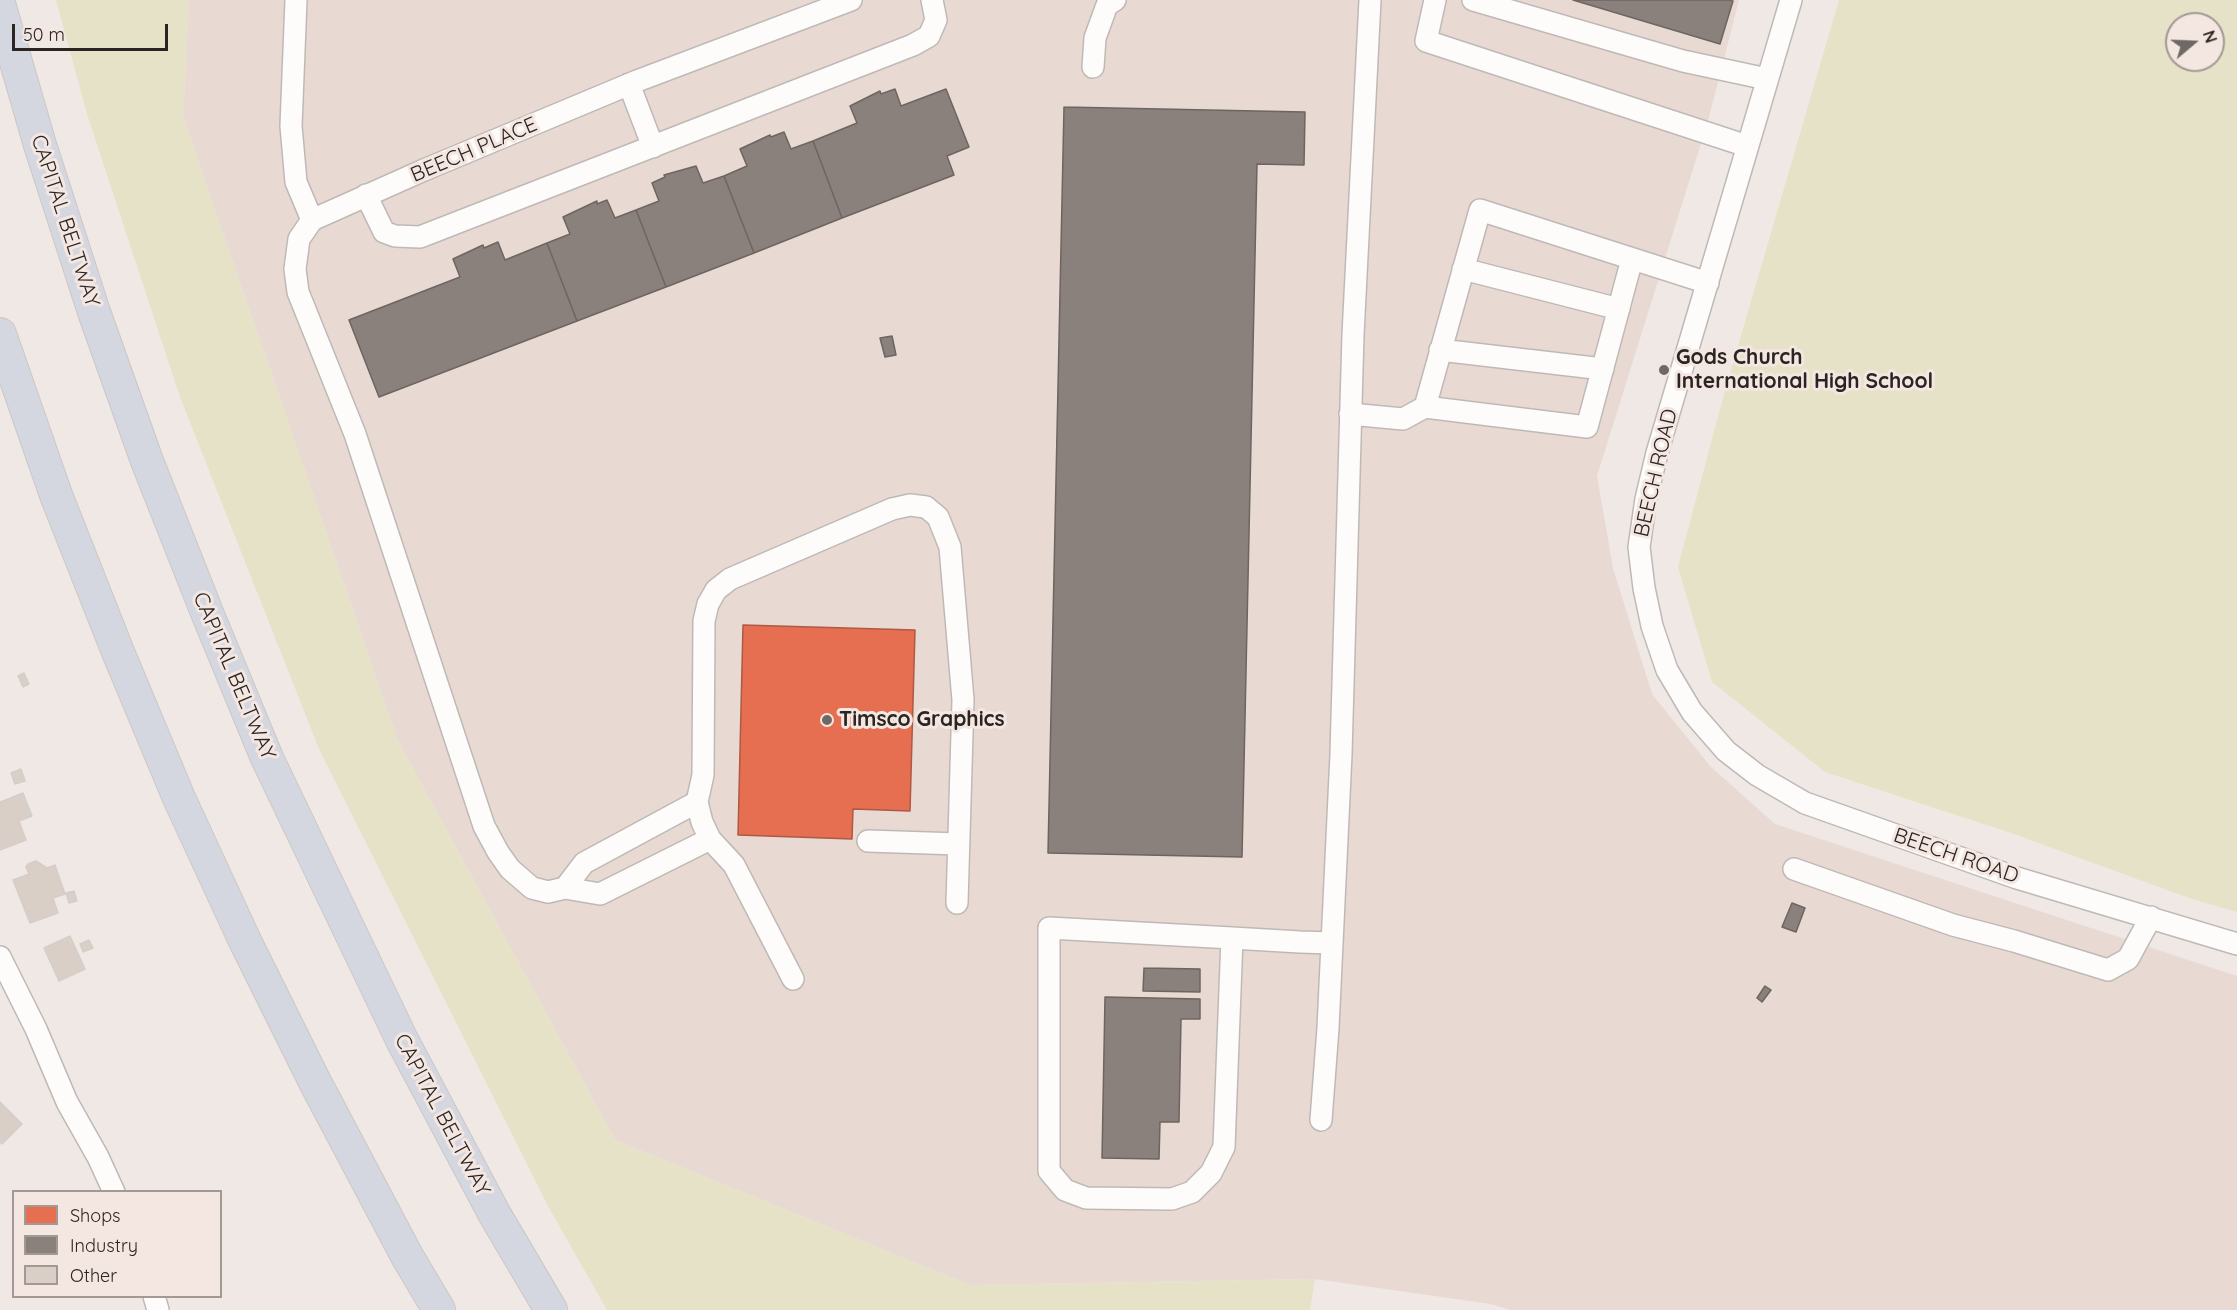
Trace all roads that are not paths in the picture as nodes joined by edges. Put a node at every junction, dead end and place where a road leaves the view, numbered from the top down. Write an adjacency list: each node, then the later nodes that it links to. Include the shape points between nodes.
1 (296, 0): 16 (street, via 291,126 296,182)
2 (851, 0): 12 (street, BEECH PLACE)
3 (932, 0): 14 (street, via 936,20 929,36 913,45)
4 (1115, 0): 10 (street, via 1107,5 1095,39)
5 (1370, 0): 25 (street)
6 (1435, 0): 13 (street, via 1426,41)
7 (1473, 0): 11 (street, via 1683,61)
8 (1791, 0): 11 (street, BEECH ROAD)
9 (0, 7): 42 (highway, CAPITAL BELTWAY, via 94,312 147,461 263,747 402,1040 495,1215)
10 (1093, 67)
11 (1767, 79): 13 (street, BEECH ROAD)
12 (629, 84): 14 (street); 15 (street, BEECH PLACE)
13 (1747, 146): 19 (street, BEECH ROAD)
14 (653, 147): 15 (street, via 420,237 384,232)
15 (366, 195): 16 (street, BEECH PLACE)
16 (312, 220): 31 (street, via 299,239 295,269 298,292 355,434 484,826 510,869 532,888 548,892)
17 (1632, 259): 18 (street, via 1480,210); 19 (street); 20 (street)
18 (1463, 269): 20 (street); 22 (street)
19 (1708, 283): 33 (street, BEECH ROAD, via 1657,453 1639,547 1652,626 1667,670 1692,712 1726,751 1757,775 1805,803 2017,878)
20 (1619, 309): 23 (street)
21 (0, 334): 41 (highway, via 56,495 179,798 310,1071)
22 (1440, 350): 23 (street); 24 (street)
23 (1603, 369): 24 (street, via 1587,427)
24 (1425, 407): 25 (street, via 1403,419)
25 (1350, 414): 35 (street)
26 (697, 802): 27 (street); 29 (street, via 703,774 704,621 716,590 756,567 892,509 926,507 938,517 950,548 953,571 963,700); 31 (street, via 584,863)
27 (710, 839): 31 (street, via 600,894); 38 (street, via 734,865)
28 (868, 841): 29 (street)
29 (958, 844): 32 (street)
30 (1794, 869): 33 (street, via 1953,925 2108,970 2128,959)
31 (566, 888)
32 (957, 903)
33 (2151, 917): 36 (street, BEECH ROAD)
34 (1232, 938): 34 (street, via 1049,928 1049,1171 1065,1190 1086,1198 1172,1199 1192,1192 1211,1173 1224,1147); 35 (street)
35 (1332, 943): 39 (street)
36 (2237, 944)
37 (0, 957): 40 (street, via 67,1102)
38 (793, 980)
39 (1322, 1120)
40 (114, 1190)
41 (439, 1310)
42 (551, 1310)

